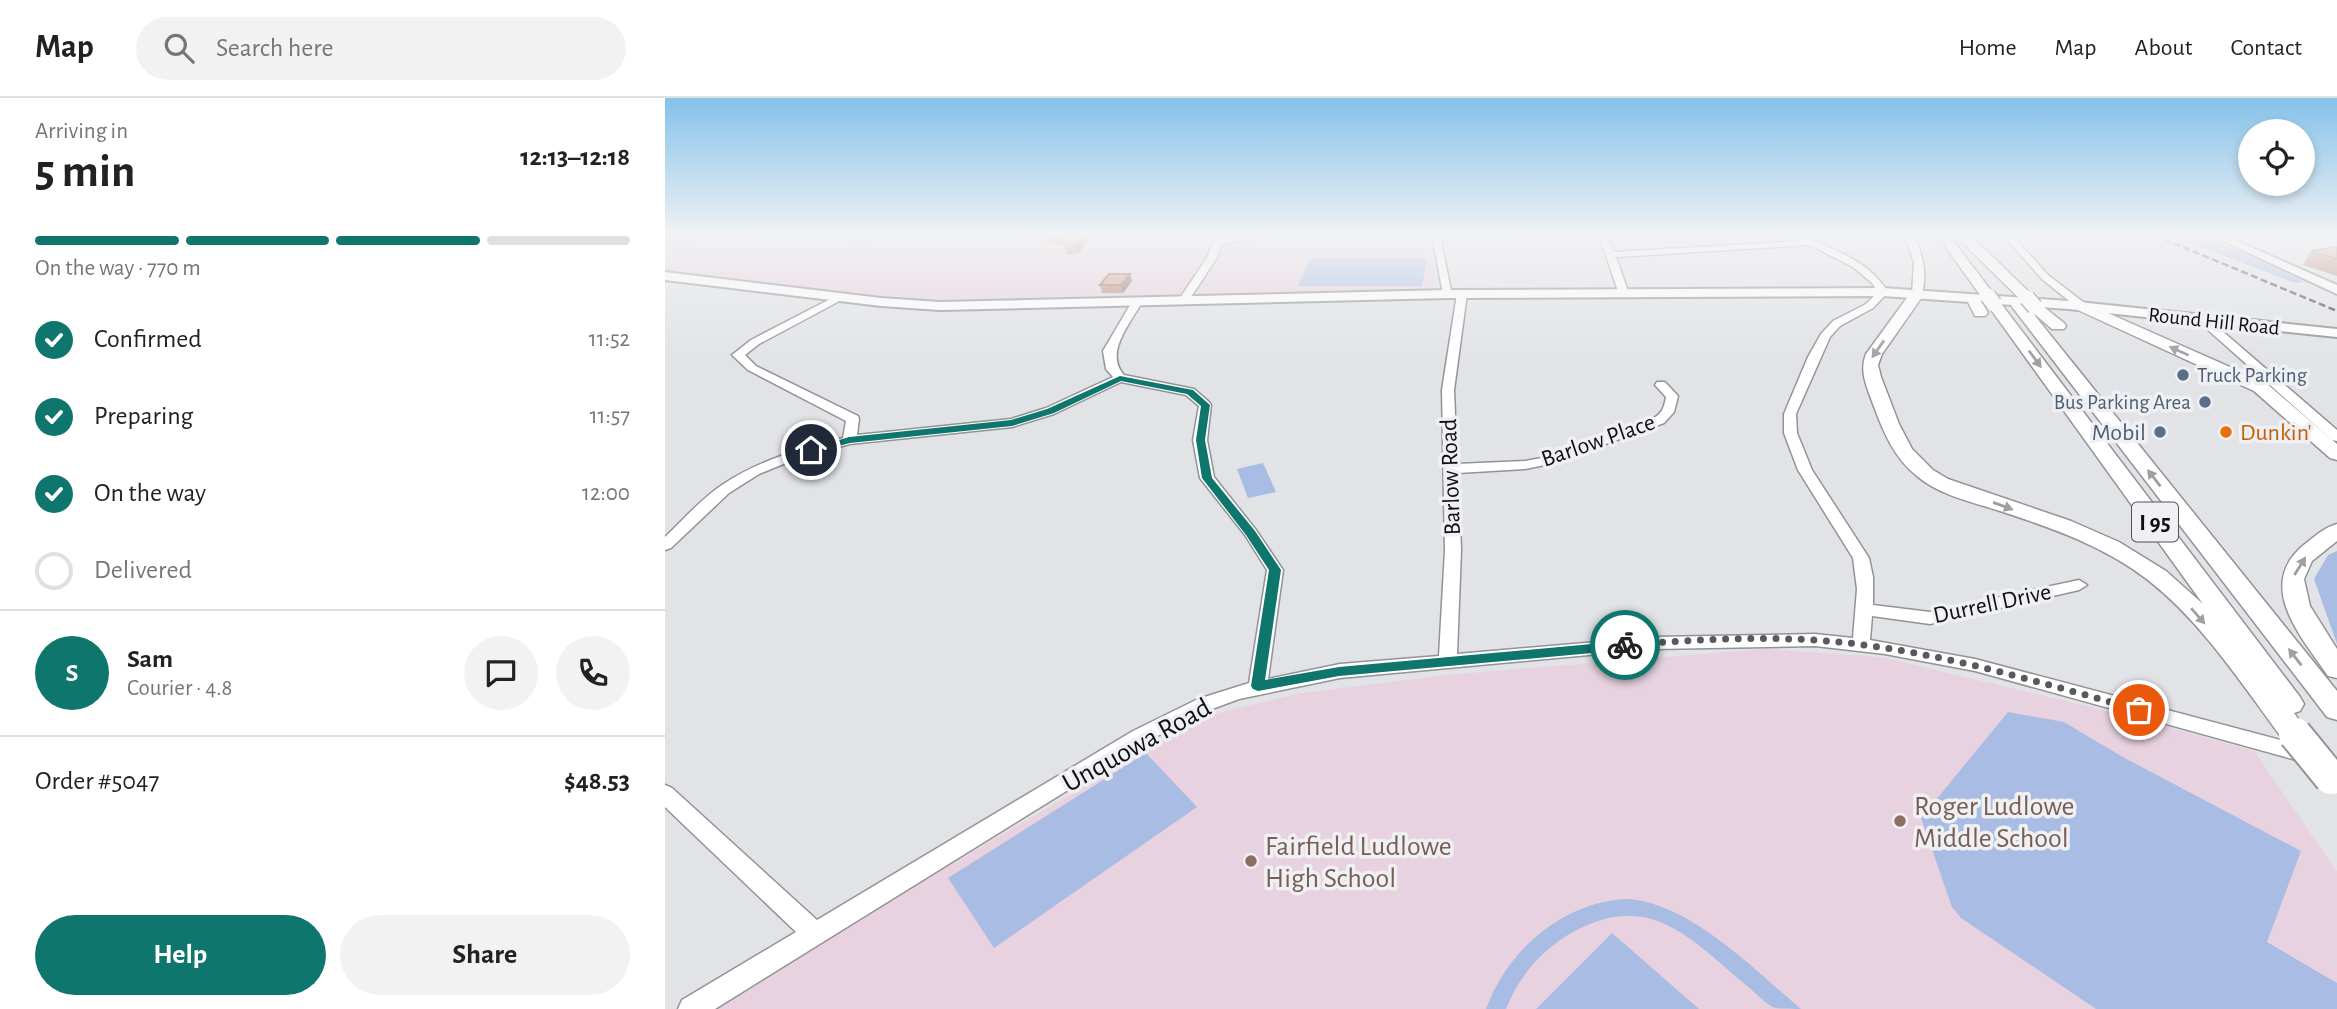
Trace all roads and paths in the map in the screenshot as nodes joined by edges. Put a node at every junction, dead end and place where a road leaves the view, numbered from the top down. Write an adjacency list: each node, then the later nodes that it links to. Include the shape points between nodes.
1 (677, 278): 16 (main road, Round Hill Road)
2 (1199, 278): 17 (street)
3 (1450, 278): 15 (street, Barlow Road)
4 (1618, 278): 13 (street)
5 (1872, 278): 12 (street)
6 (1918, 278): 14 (street)
7 (1979, 278): 19 (highway, I 95)
8 (1987, 278): 19 (highway)
9 (2046, 278): 20 (street)
10 (2309, 278): 11 (main road)
11 (2337, 290)
12 (1883, 292): 13 (main road, Round Hill Road); 14 (main road, Round Hill Road); 33 (street, via 1874,305 1840,321 1825,335 1789,426 1795,450 1861,559)
13 (1623, 293): 15 (main road, Round Hill Road)
14 (1917, 293): 20 (main road, Round Hill Road); 39 (highway, one-way to 39, via 1870,365 1909,461 1941,483 2090,537 2152,572 2192,608)
15 (1455, 294): 17 (main road, Round Hill Road); 29 (street, Barlow Road, via 1448,390)
16 (841, 298): 18 (main road, Round Hill Road, via 940,306); 27 (street, via 738,355 752,368 853,419)
17 (1183, 301): 18 (main road, Round Hill Road)
18 (1136, 302): 24 (street, via 1109,351 1112,369)
19 (2000, 302): 22 (highway); 38 (highway, I 95, one-way to 19); 39 (highway, I 95, one-way to 39)
20 (2083, 307): 21 (main road, Round Hill Road); 28 (highway, one-way to 20, via 2260,387)
21 (2203, 320): 23 (main road, Round Hill Road); 26 (street)
22 (2058, 326)
23 (2337, 333)
24 (1120, 378): 27 (street, via 1050,411 1012,423); 37 (street, via 1190,392 1205,405 1200,440 1207,478 1275,570)
25 (1661, 385): 29 (street, Barlow Place, via 1672,396 1671,407 1655,423 1550,460)
26 (2337, 437)
27 (849, 440): 31 (street, via 754,471 725,490)
28 (2337, 453)
29 (1450, 469): 35 (street, Barlow Road, via 1453,550)
30 (2337, 531): 36 (highway, one-way to 30, via 2301,613 2292,582 2303,558)
31 (665, 545)
32 (2079, 586): 33 (street, Durrell Drive, via 1930,618)
33 (1864, 609): 34 (street)
34 (1861, 644): 35 (street, Unquowa Road, via 1758,639 1667,642); 40 (street, Unquowa Road, via 1975,666)
35 (1448, 661): 37 (street, Unquowa Road, via 1339,671)
36 (2337, 669)
37 (1258, 686): 42 (street, Unquowa Road, via 1205,704 1140,736)
38 (2337, 710)
39 (2306, 737): 40 (highway, bridge)
40 (2336, 773)
41 (665, 794): 42 (street)
42 (814, 933): 43 (street, Unquowa Road)
43 (691, 1009)

